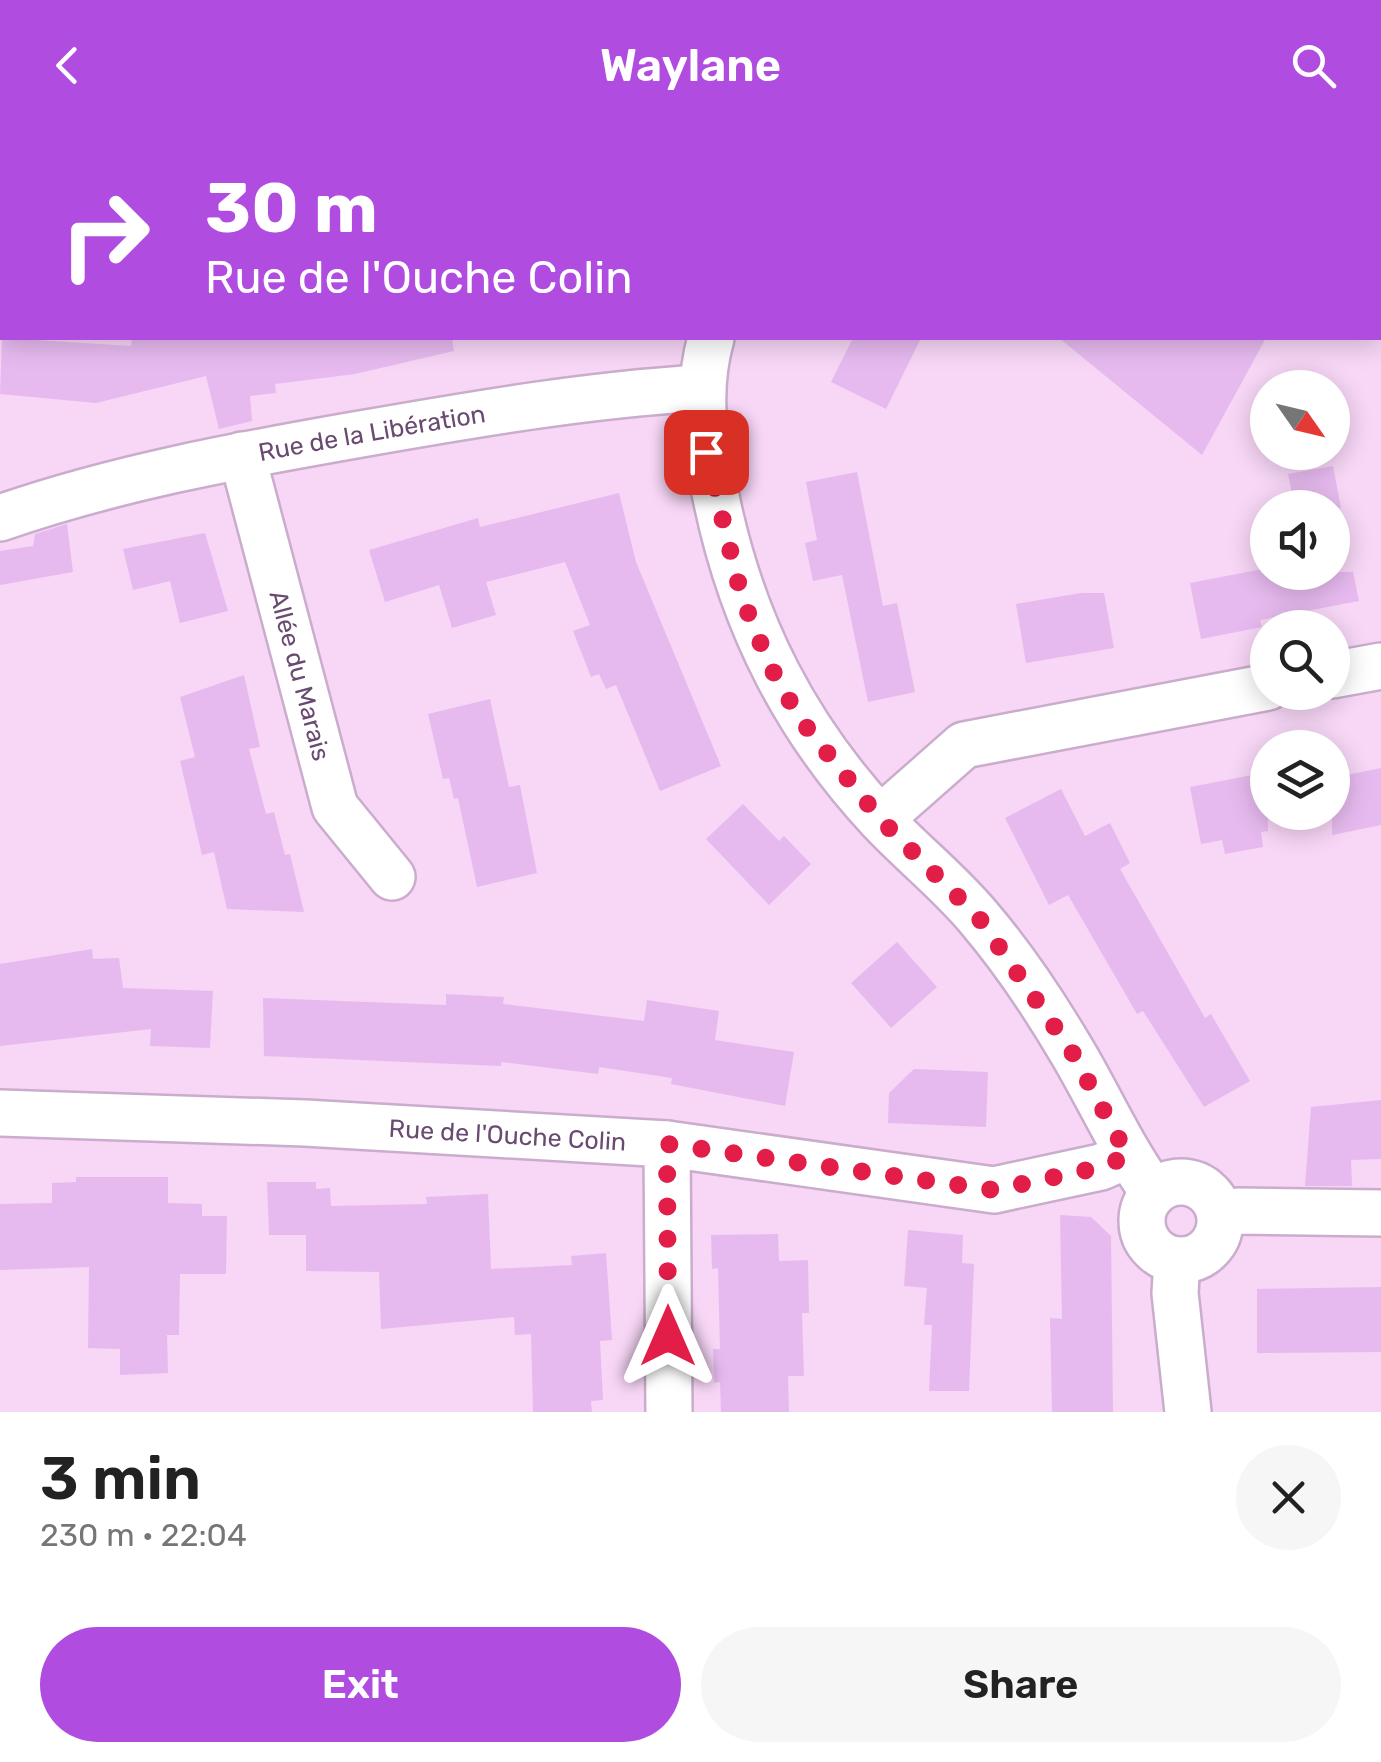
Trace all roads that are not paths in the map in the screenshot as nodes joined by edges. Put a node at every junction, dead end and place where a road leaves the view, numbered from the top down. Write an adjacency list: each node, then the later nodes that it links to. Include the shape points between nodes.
1 (711, 340): 2 (street)
2 (701, 388): 3 (street, Rue de la Libération, via 446,419); 8 (street, via 706,452 726,545 770,666 800,719)
3 (242, 455): 4 (street, Rue de la Libération); 9 (street, Allée du Marais, via 335,807)
4 (0, 518)
5 (1381, 666): 6 (street)
6 (1350, 672)
7 (1250, 690): 8 (street, via 964,746)
8 (880, 819): 12 (street, via 979,918 1072,1052)
9 (392, 877)
10 (0, 1114): 11 (street, Rue de l'Ouche Colin)
11 (667, 1144): 12 (street, Rue de l'Ouche Colin, via 994,1190); 17 (street)
12 (1128, 1156): 13 (street)
13 (1154, 1193): 15 (street, via 1174,1182 1198,1186); 16 (street, via 1142,1228 1154,1250)
14 (1381, 1213): 15 (street)
15 (1220, 1215): 16 (street, via 1210,1247)
16 (1177, 1260): 18 (street)
17 (669, 1412)
18 (1188, 1412)

